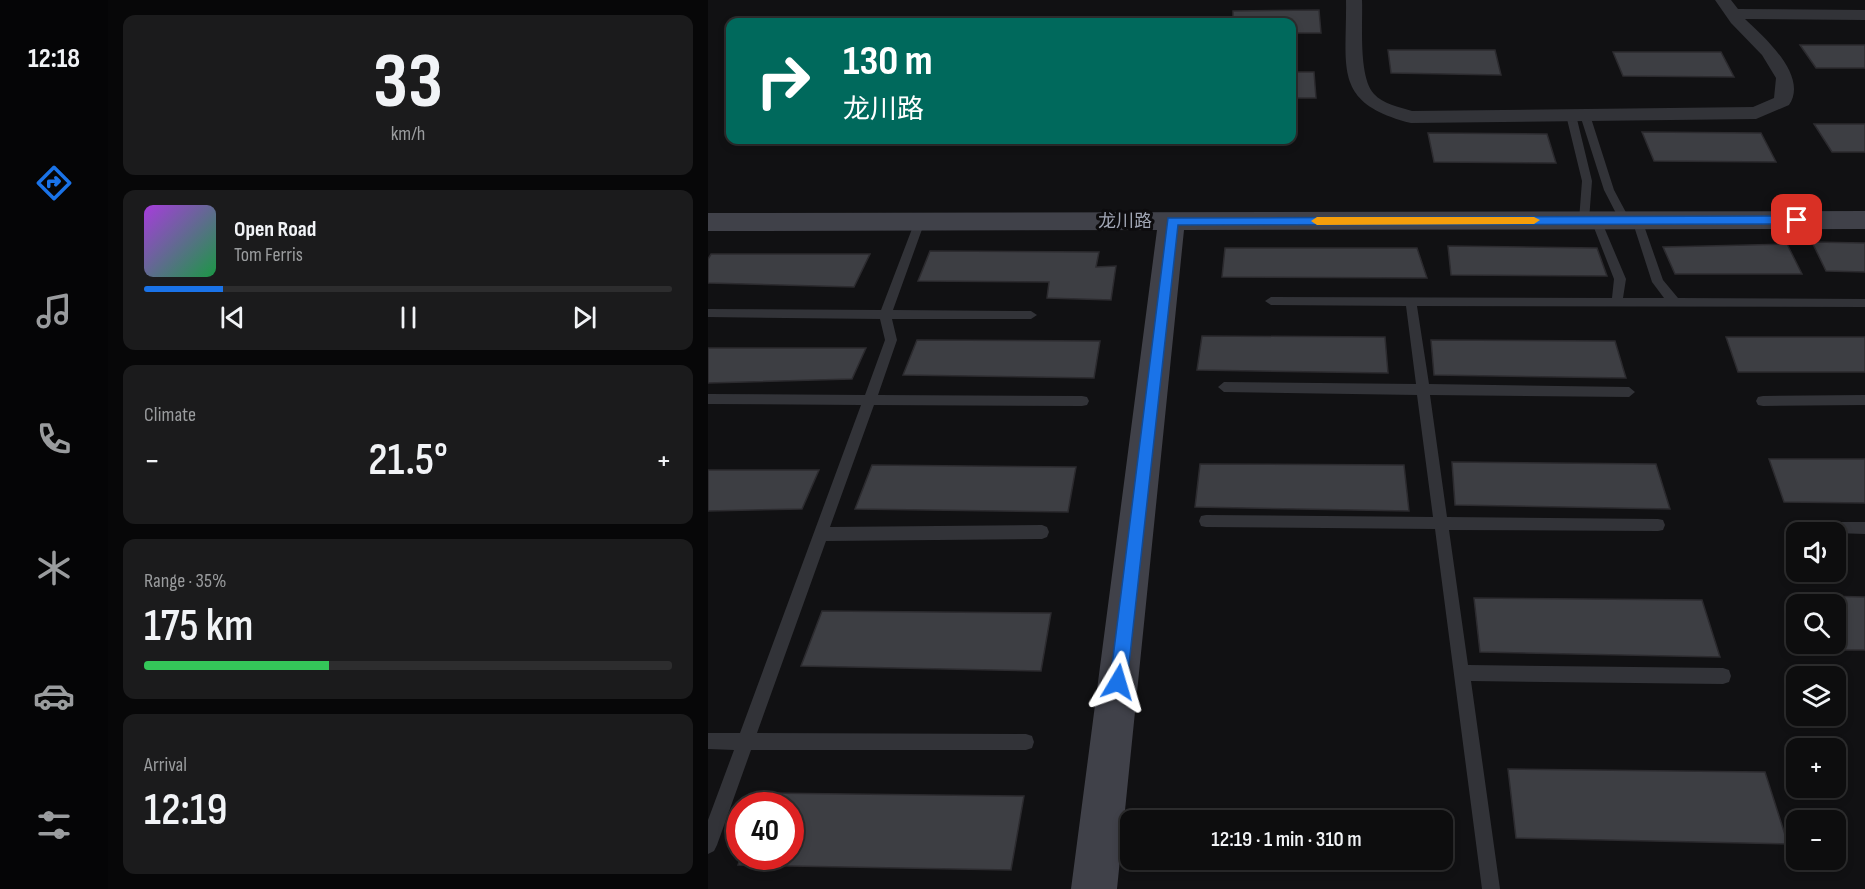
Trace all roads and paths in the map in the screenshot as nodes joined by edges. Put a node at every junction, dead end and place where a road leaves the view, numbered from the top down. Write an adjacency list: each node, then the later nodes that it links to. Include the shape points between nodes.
1 (1354, 0): 4 (street, via 1358,78 1365,95 1387,109 1411,117)
2 (1728, 7): 3 (street); 4 (street, via 1769,52 1785,78 1783,101 1756,113)
3 (1865, 15)
4 (1578, 115): 5 (lane); 6 (lane, via 1609,190)
5 (1590, 220): 6 (street, 龙川路); 9 (street, 龙川路); 13 (lane, via 1620,279)
6 (1631, 220): 7 (street, 龙川路); 14 (lane, via 1658,282)
7 (1865, 220)
8 (920, 221): 9 (street, 龙川路); 10 (street, 龙川路); 17 (lane)
9 (1172, 221): 40 (street)
10 (708, 222)
11 (1272, 301): 12 (lane)
12 (1411, 302): 13 (lane); 20 (lane)
13 (1617, 302): 14 (lane)
14 (1676, 303): 15 (lane)
15 (1865, 303)
16 (708, 313): 17 (lane)
17 (885, 314): 18 (lane); 23 (lane, via 891,340)
18 (1031, 315)
19 (1224, 387): 20 (lane)
20 (1423, 389): 21 (lane); 28 (lane)
21 (1629, 392)
22 (708, 399): 23 (lane)
23 (870, 399): 25 (lane); 33 (lane)
24 (1865, 400): 26 (lane)
25 (1082, 401)
26 (1763, 401)
27 (1206, 521): 28 (lane)
28 (1441, 523): 29 (lane); 34 (lane)
29 (1658, 525)
30 (1846, 528): 31 (lane)
31 (1865, 528)
32 (1042, 532): 33 (lane)
33 (821, 534): 37 (lane)
34 (1462, 674): 35 (lane); 41 (lane)
35 (1723, 676)
36 (708, 741): 37 (lane)
37 (745, 742): 38 (lane); 39 (lane)
38 (1026, 742)
39 (708, 845)
40 (1094, 889)
41 (1491, 889)

